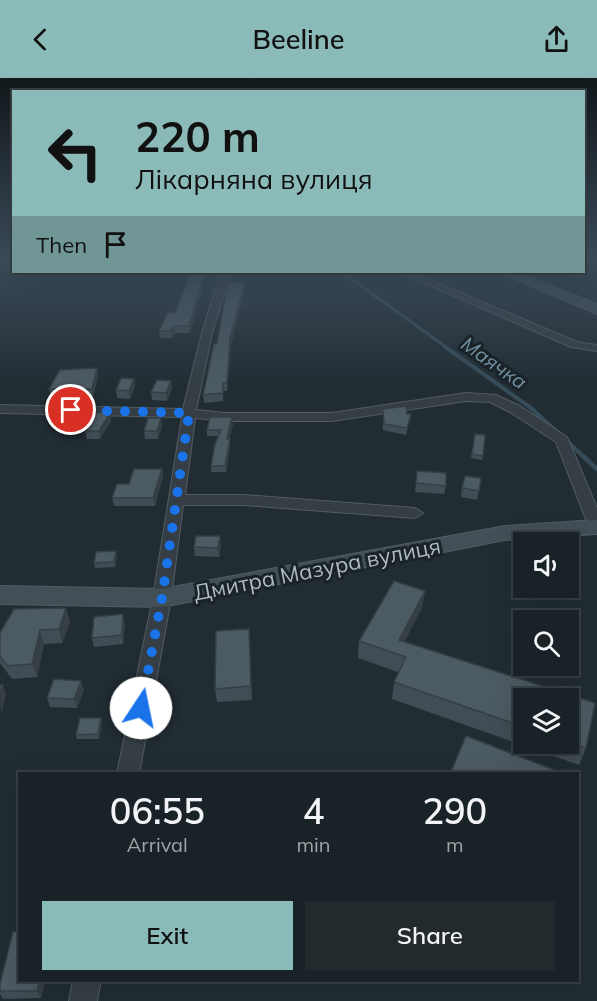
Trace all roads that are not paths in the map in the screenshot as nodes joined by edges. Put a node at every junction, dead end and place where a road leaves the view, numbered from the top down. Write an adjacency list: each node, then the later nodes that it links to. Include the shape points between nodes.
1 (217, 301): 7 (street)
2 (472, 301): 5 (street, via 575,345)
3 (578, 301): 4 (street)
4 (597, 309)
5 (597, 348)
6 (0, 409): 7 (street)
7 (189, 413): 8 (street); 10 (street, via 224,417 332,417 466,397 492,398 515,408 562,441)
8 (178, 500): 9 (street, via 243,500); 12 (street)
9 (415, 513)
10 (597, 527): 12 (street, Дмитра Мазура вулиця, via 505,533)
11 (0, 595): 12 (street, Дмитра Мазура вулиця)
12 (162, 598): 13 (street)
13 (128, 772)
14 (87, 982): 15 (street)
15 (83, 1001)

